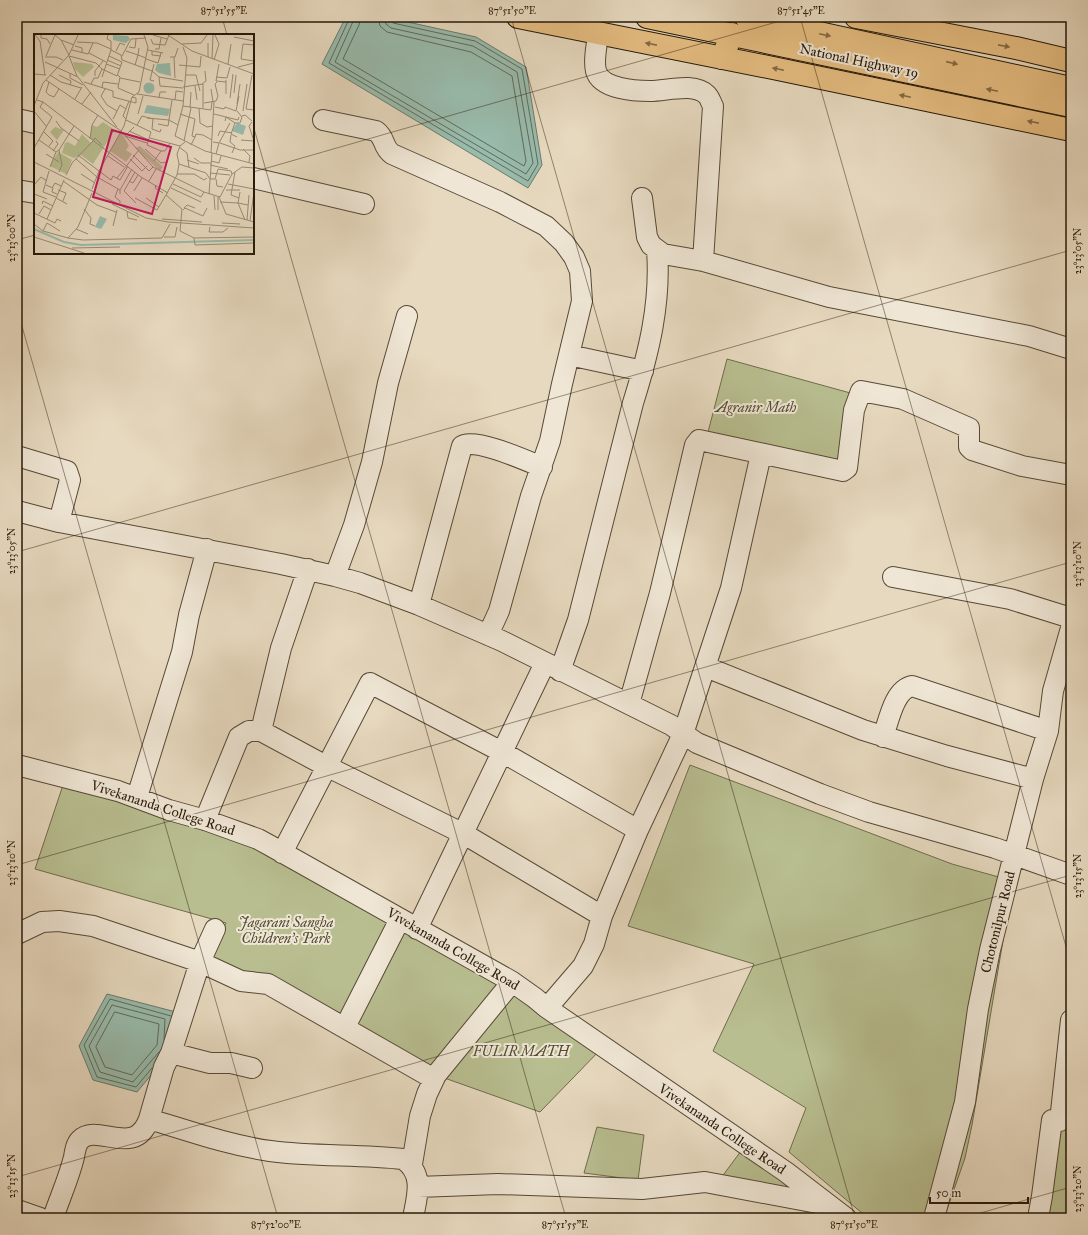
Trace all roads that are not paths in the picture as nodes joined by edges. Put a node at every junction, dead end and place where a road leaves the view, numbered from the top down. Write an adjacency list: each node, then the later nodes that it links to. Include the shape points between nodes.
1 (518, 17): 5 (main road)
2 (647, 17): 6 (main road, National Highway 19)
3 (746, 17): 9 (main road, one-way to 9)
4 (856, 17): 8 (main road, one-way to 8)
5 (598, 34): 7 (main road, one-way to 5); 21 (street, via 595,60 600,79 611,85 635,90 696,90 707,95 713,106)
6 (732, 34): 7 (main road); 10 (main road, National Highway 19, one-way to 6)
7 (722, 58): 14 (main road, one-way to 7)
8 (1071, 61)
9 (1071, 88)
10 (1071, 106)
11 (17, 119): 13 (street)
12 (323, 120): 24 (street, via 376,131 381,135 386,150 392,154 500,202 546,226 564,242 580,271 582,301)
13 (34, 122)
14 (1071, 130)
15 (254, 178): 19 (street)
16 (17, 190): 17 (street)
17 (34, 193)
18 (642, 198): 20 (street, via 647,237)
19 (364, 204)
20 (657, 250): 21 (street, via 663,254); 25 (street, via 659,277 656,314)
21 (702, 262): 23 (street, via 829,297 1029,336)
22 (407, 316): 34 (street, via 388,383 372,462 356,518)
23 (1071, 349)
24 (569, 355): 25 (street); 28 (street)
25 (643, 371): 40 (street, via 578,620)
26 (760, 454): 29 (street, via 838,471 845,470 854,410 861,391 903,399 969,428 972,450 1022,466); 41 (street, via 731,588); 42 (street, via 703,440 696,442 660,593)
27 (17, 456): 31 (street, via 67,471 70,480)
28 (542, 467): 36 (street, via 473,443 462,446); 39 (street, via 531,496 499,610)
29 (1071, 475)
30 (17, 511): 31 (street)
31 (59, 522): 32 (street)
32 (207, 549): 33 (street); 51 (street, via 182,652)
33 (308, 570): 34 (street); 43 (street, via 281,648)
34 (335, 576): 36 (street)
35 (893, 577): 37 (street, via 1010,599)
36 (419, 605): 39 (street)
37 (1071, 618)
38 (1071, 628): 44 (street, Chotonilpur Road, via 1053,691)
39 (488, 635): 40 (street)
40 (552, 667): 42 (street); 47 (street)
41 (706, 667): 45 (street); 46 (street, via 832,719)
42 (628, 704): 45 (street, via 671,725)
43 (261, 731): 49 (street); 52 (street, via 249,731 240,737)
44 (1048, 731): 46 (street, via 912,686 899,693); 50 (street, Chotonilpur Road)
45 (683, 734): 53 (street); 56 (street, via 702,745 820,794 875,814)
46 (884, 737): 50 (street)
47 (502, 752): 49 (street, via 370,683); 53 (street); 54 (street)
48 (17, 765): 51 (street, Vivekananda College Road)
49 (326, 766): 54 (street); 55 (street)
50 (1033, 779): 56 (street, Chotonilpur Road)
51 (137, 797): 52 (street, Vivekananda College Road, via 169,810)
52 (205, 820): 55 (street, Vivekananda College Road, via 258,839)
53 (638, 830): 58 (street)
54 (464, 834): 58 (street); 60 (street)
55 (282, 852): 59 (street, Vivekananda College Road)
56 (1014, 856): 57 (street); 80 (street, Chotonilpur Road, via 978,1009 965,1102)
57 (1071, 875)
58 (602, 916): 65 (street, via 594,944 583,966)
59 (400, 919): 60 (street, Vivekananda College Road); 67 (street)
60 (417, 928): 64 (street, Vivekananda College Road)
61 (216, 929): 63 (street)
62 (17, 934): 63 (street, via 42,922 59,921 93,926)
63 (200, 962): 67 (street, via 241,981 268,984); 68 (street)
64 (512, 982): 65 (street, Vivekananda College Road); 70 (street)
65 (547, 1008): 75 (street, Vivekananda College Road, via 786,1172)
66 (1071, 1020): 81 (street)
67 (346, 1027): 70 (street)
68 (171, 1053): 69 (street, via 210,1063 231,1063); 71 (street, via 164,1067)
69 (252, 1068)
70 (434, 1079): 72 (street, via 420,1116)
71 (149, 1119): 72 (street, via 226,1142 268,1151 306,1155 404,1158); 77 (street, via 140,1135 116,1138 88,1135 80,1139 68,1182)
72 (412, 1164): 73 (street)
73 (418, 1187): 75 (street, via 498,1184 642,1189 705,1182); 78 (street)
74 (17, 1210): 76 (street)
75 (824, 1212): 79 (street, Vivekananda College Road)
76 (40, 1218)
77 (53, 1218)
78 (413, 1218)
79 (846, 1218)
80 (934, 1218)
81 (1038, 1218)

